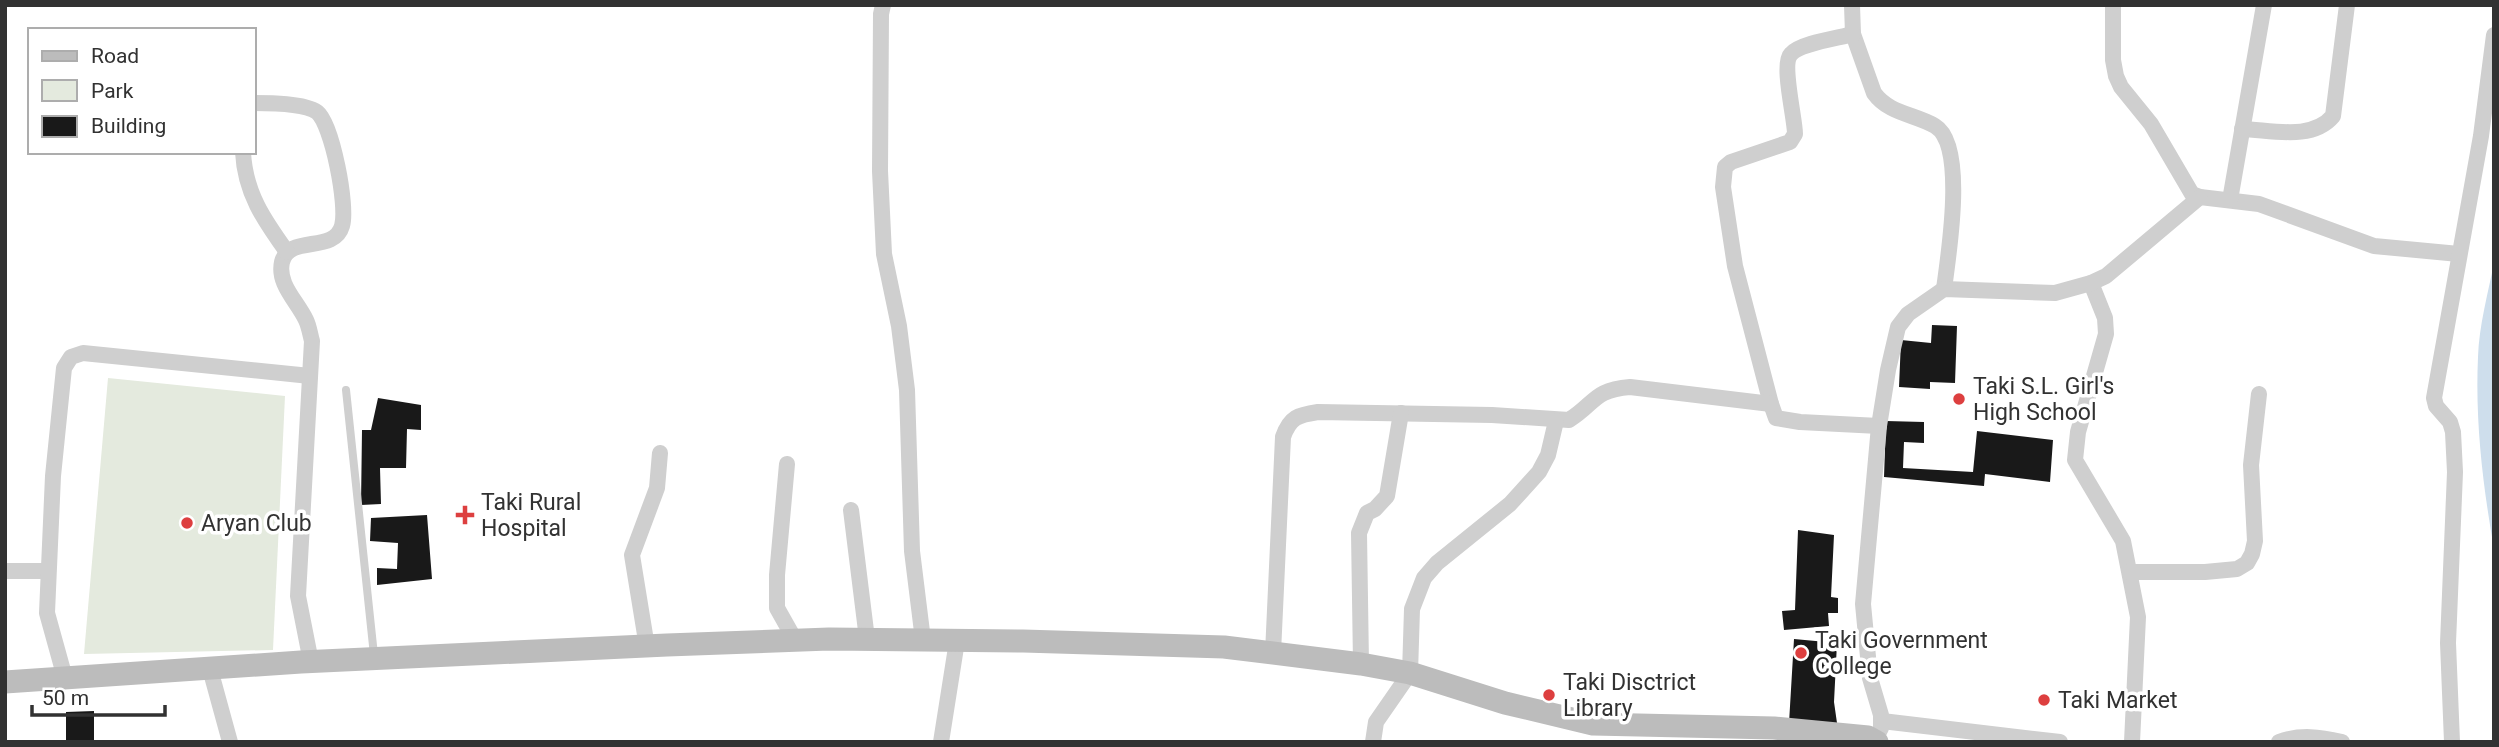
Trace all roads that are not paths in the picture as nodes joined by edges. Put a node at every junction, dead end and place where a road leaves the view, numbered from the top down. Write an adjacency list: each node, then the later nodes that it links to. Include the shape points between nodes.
1 (883, 5): 32 (street, via 880,171 884,254 907,390 912,551)
2 (1852, 5): 6 (street)
3 (2113, 5): 11 (street, via 2116,76 2192,194)
4 (2264, 5): 9 (street)
5 (2347, 5): 9 (street, via 2333,116 2311,132)
6 (1853, 34): 16 (street, via 1880,101 1936,126 1946,137 1954,199); 20 (street, via 1791,54 1787,61 1795,134 1790,142 1731,162 1723,174 1735,266)
7 (2494, 35): 14 (street, via 2482,136)
8 (256, 103): 13 (street, via 316,112 323,120 341,176 343,211 338,234)
9 (2242, 129): 12 (street)
10 (243, 154): 13 (street, via 252,198)
11 (2200, 197): 12 (street); 15 (street, via 2106,276)
12 (2230, 200): 14 (street, via 2259,204 2374,246)
13 (287, 252): 17 (street, via 281,274 307,322 312,341)
14 (2459, 254): 51 (street, via 2434,398 2453,432 2448,643)
15 (2091, 283): 16 (street, via 2055,293); 29 (street, via 2105,318 2106,334 2078,432 2076,460 2114,522)
16 (1944, 289): 23 (street, via 1908,314 1898,327)
17 (310, 376): 28 (street, via 83,353 71,357 64,368); 37 (street, via 298,596)
18 (345, 390): 36 (lane)
19 (2259, 394): 29 (street, via 2251,465 2255,541 2247,563 2237,569 2205,572)
20 (1771, 404): 22 (street, via 1630,387 1611,389 1569,420); 23 (street, via 1776,418 1783,420)
21 (1401, 413): 22 (street); 35 (street, via 1318,412 1298,415 1288,423 1283,437); 38 (street, via 1387,496 1367,513 1359,533)
22 (1556, 421): 40 (street, via 1539,472 1424,578 1412,609)
23 (1880, 426): 43 (street, via 1863,604)
24 (660, 453): 34 (street, via 657,488 632,555)
25 (787, 464): 31 (street, via 777,608)
26 (851, 510): 30 (street)
27 (5, 571): 28 (street)
28 (47, 572): 41 (street, via 47,613)
29 (2130, 572): 48 (street, via 2138,617)
30 (867, 639): 31 (street); 32 (street)
31 (795, 640): 34 (street)
32 (923, 640): 33 (street)
33 (957, 641): 35 (street, via 1224,647); 45 (street)
34 (647, 647): 36 (street)
35 (1273, 653): 38 (street)
36 (374, 659): 37 (street)
37 (310, 662): 39 (street)
38 (1361, 664): 40 (street)
39 (210, 669): 41 (street); 44 (street)
40 (1410, 673): 43 (street, via 1505,703 1594,724); 46 (street, via 1377,722)
41 (65, 678): 42 (street)
42 (5, 682)
43 (1878, 734): 47 (street)
44 (230, 742)
45 (941, 742)
46 (1373, 742)
47 (2060, 742)
48 (2132, 742)
49 (2279, 742): 50 (street, via 2301,737)
50 (2342, 742)
51 (2452, 742)

